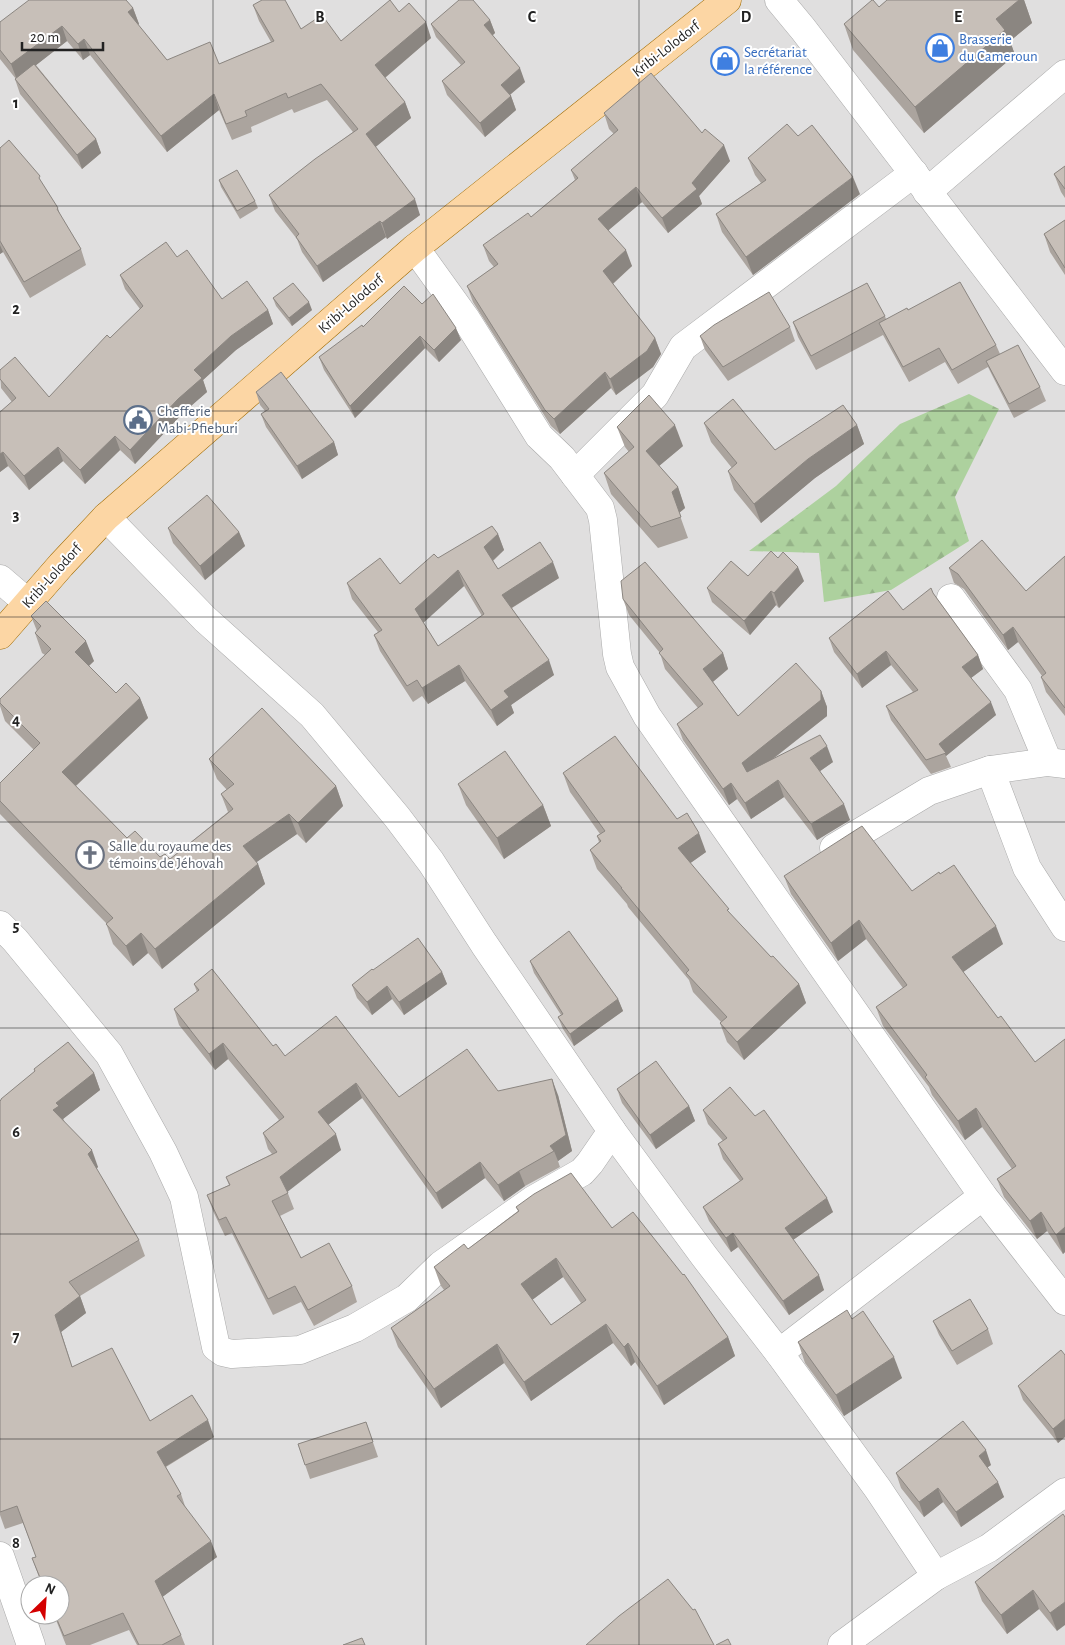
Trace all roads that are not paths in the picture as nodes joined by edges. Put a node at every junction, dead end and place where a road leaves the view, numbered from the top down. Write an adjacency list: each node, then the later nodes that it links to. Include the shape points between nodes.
1 (727, 0): 5 (main road, Kribi-Lolodorf)
2 (779, 0): 4 (street)
3 (1065, 74): 4 (street)
4 (921, 183): 6 (street); 7 (street, via 683,347 655,395)
5 (415, 248): 7 (street, via 466,319 538,436 562,458); 8 (main road, Kribi-Lolodorf)
6 (1065, 371)
7 (574, 475): 15 (street, via 600,508 603,520 620,667 647,716)
8 (106, 517): 11 (main road, Kribi-Lolodorf); 18 (street, via 205,619 312,715 397,817 431,862)
9 (0, 579): 11 (street)
10 (951, 598): 13 (street, via 1018,690)
11 (28, 603): 12 (main road, Kribi-Lolodorf)
12 (0, 635)
13 (1057, 763): 14 (street)
14 (990, 770): 15 (street, via 929,791); 17 (street, via 1027,868)
15 (768, 890): 19 (street)
16 (0, 925): 18 (street, via 109,1054 163,1152 184,1197 216,1347 223,1352 300,1350 355,1328 407,1298 441,1265 533,1200 582,1172)
17 (1065, 927)
18 (612, 1131): 21 (street)
19 (983, 1196): 20 (street); 21 (street)
20 (1065, 1301)
21 (780, 1353): 24 (street)
22 (1065, 1492): 24 (street, via 989,1548)
23 (0, 1556): 25 (street)
24 (936, 1576): 26 (street)
25 (31, 1645)
26 (842, 1645)

